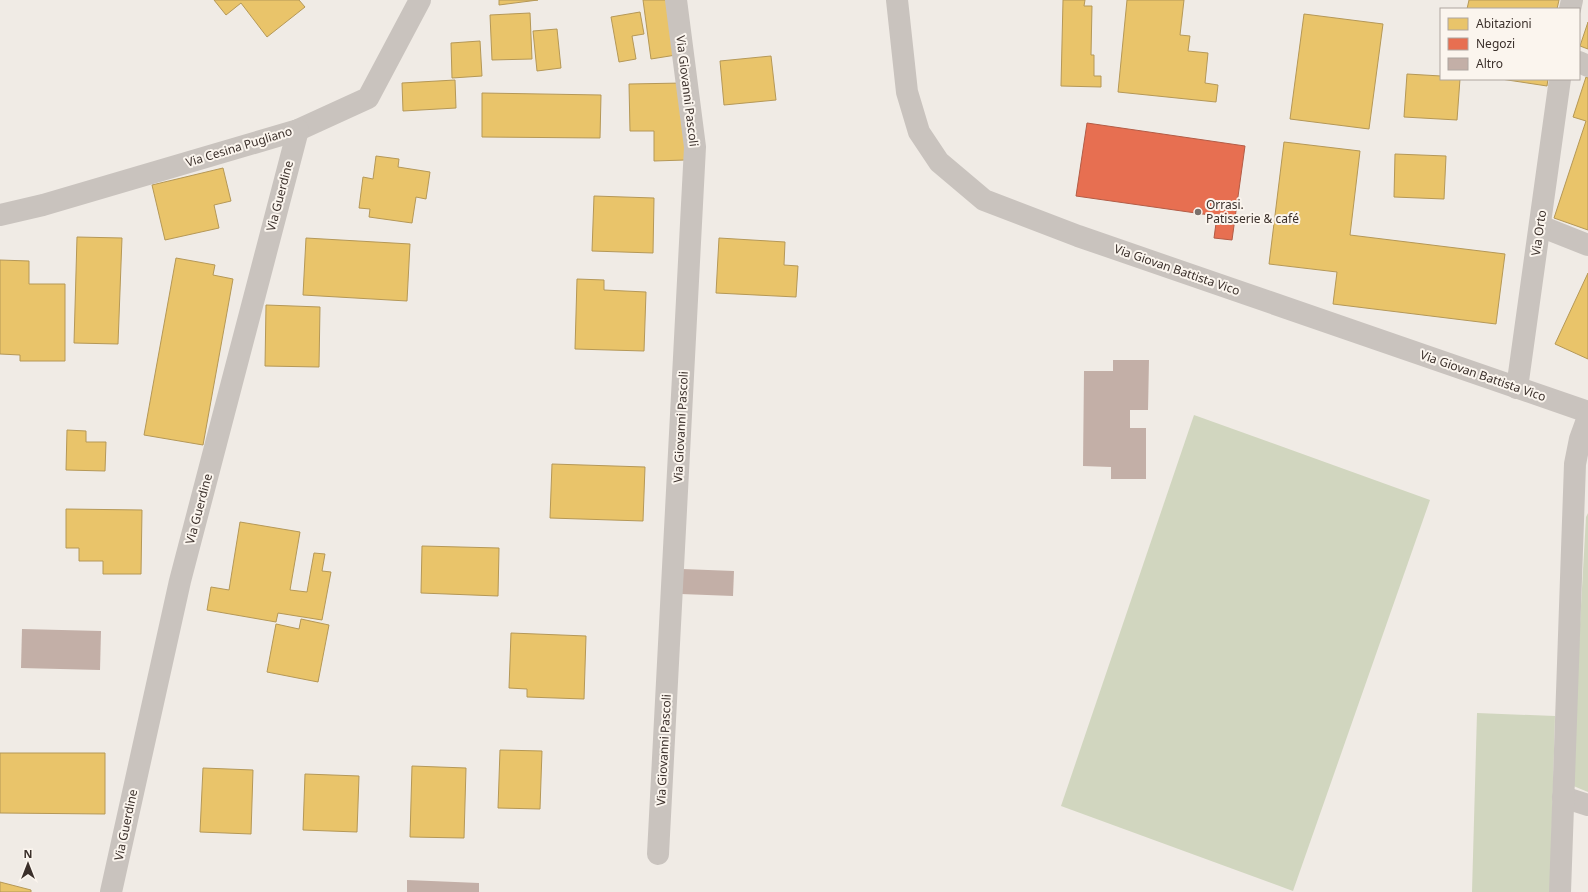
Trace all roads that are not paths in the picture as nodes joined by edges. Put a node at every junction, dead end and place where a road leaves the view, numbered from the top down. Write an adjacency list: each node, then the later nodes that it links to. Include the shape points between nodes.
1 (420, 0): 5 (street, Via Cesina Pugliano, via 368,98)
2 (676, 0): 14 (street, Via Giovanni Pascoli, via 696,147)
3 (897, 0): 9 (street, Via Giovan Battista Vico, via 907,92 919,132 939,162 984,200 1078,236)
4 (1560, 80): 7 (street, Via Orto)
5 (298, 130): 6 (street, Via Cesina Pugliano, via 43,206); 15 (street, Via Guerdine, via 180,581)
6 (0, 215)
7 (1540, 226): 8 (street); 9 (street, Via Orto)
8 (1588, 245)
9 (1517, 388): 10 (street, Via Giovan Battista Vico)
10 (1588, 412)
11 (1588, 417): 12 (street, via 1575,464)
12 (1563, 797): 13 (street); 16 (street)
13 (1588, 805)
14 (658, 854)
15 (111, 892)
16 (1560, 892)

